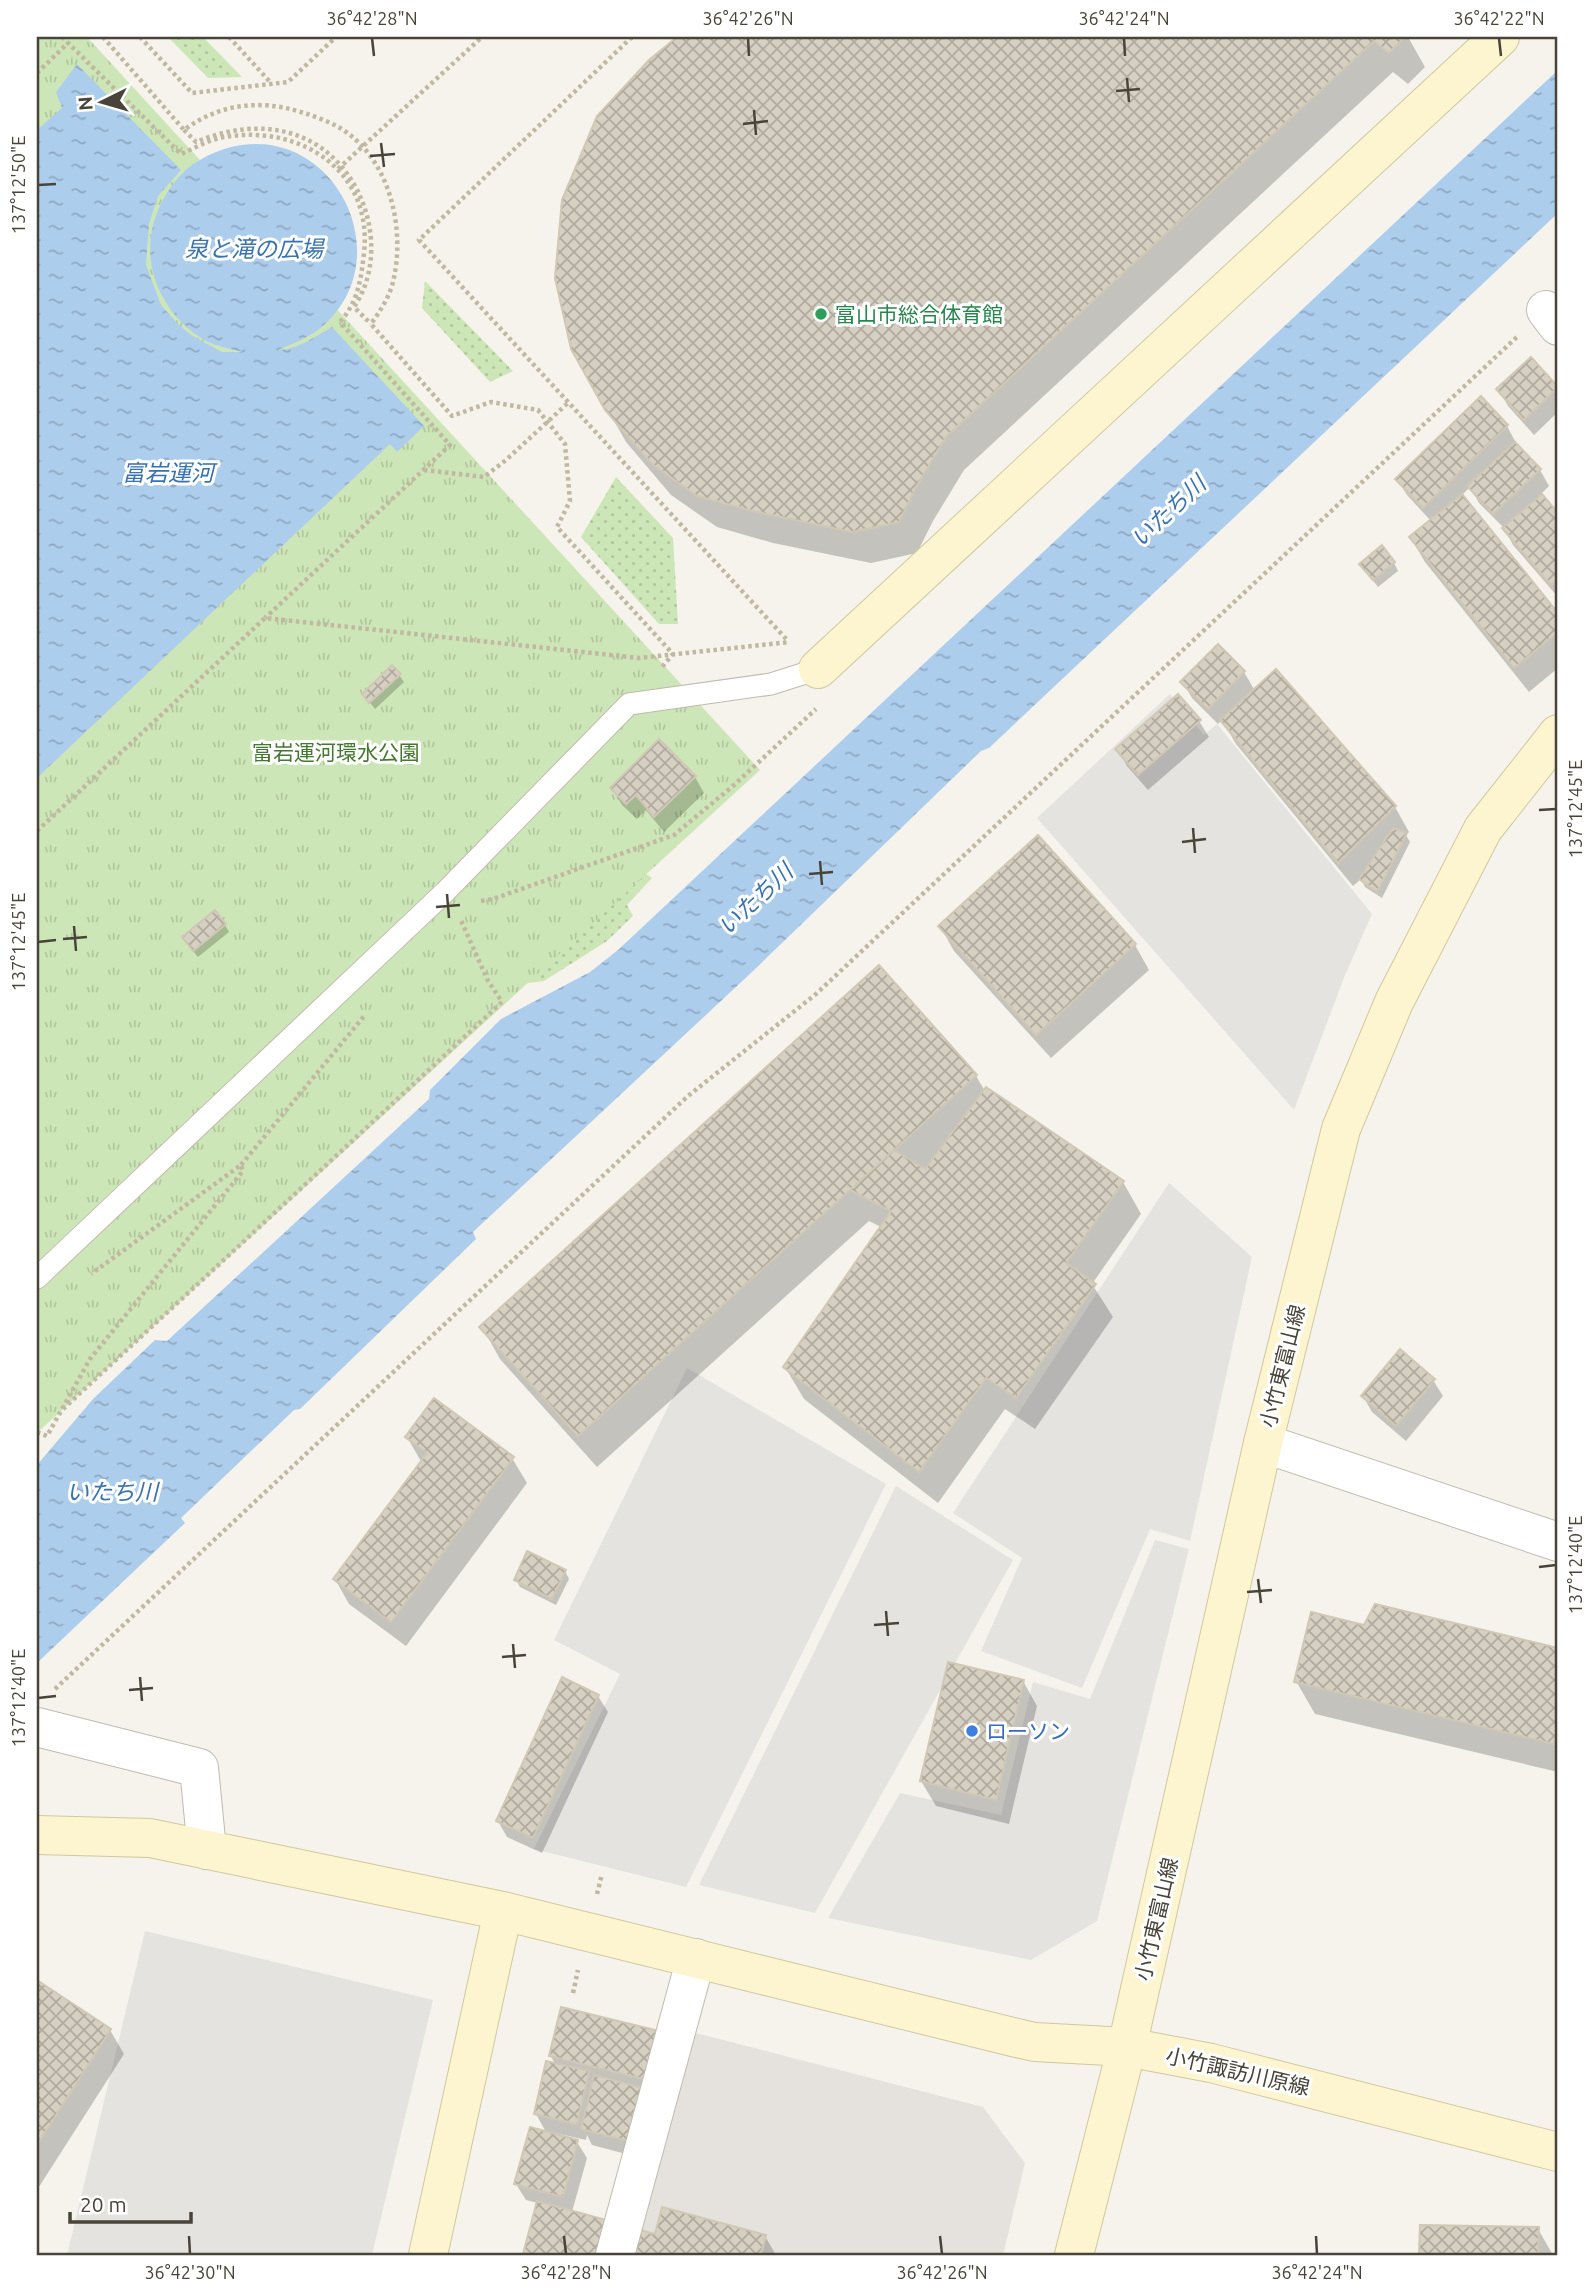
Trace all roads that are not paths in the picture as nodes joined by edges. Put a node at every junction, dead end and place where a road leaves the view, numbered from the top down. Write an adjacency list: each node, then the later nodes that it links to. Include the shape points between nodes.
1 (1500, 37): 2 (street)
2 (818, 669): 4 (lane, via 771,684 629,704 445,892)
3 (1558, 734): 5 (street, 小竹東富山線, via 1483,829 1388,1014 1341,1129)
4 (37, 1278)
5 (1263, 1443): 6 (street); 12 (street, 小竹東富山線)
6 (1558, 1542)
7 (42, 1712): 9 (street, via 200,1768)
8 (37, 1835): 9 (street, 小竹諏訪川原線, via 150,1838)
9 (207, 1850): 10 (street, 小竹諏訪川原線)
10 (503, 1911): 11 (street, 小竹諏訪川原線); 14 (street)
11 (696, 1958): 12 (street, 小竹諏訪川原線, via 1035,2042); 15 (street)
12 (1127, 2046): 13 (street, 小竹諏訪川原線, via 1211,2063); 16 (street)
13 (1558, 2152)
14 (428, 2255)
15 (615, 2255)
16 (1074, 2255)

